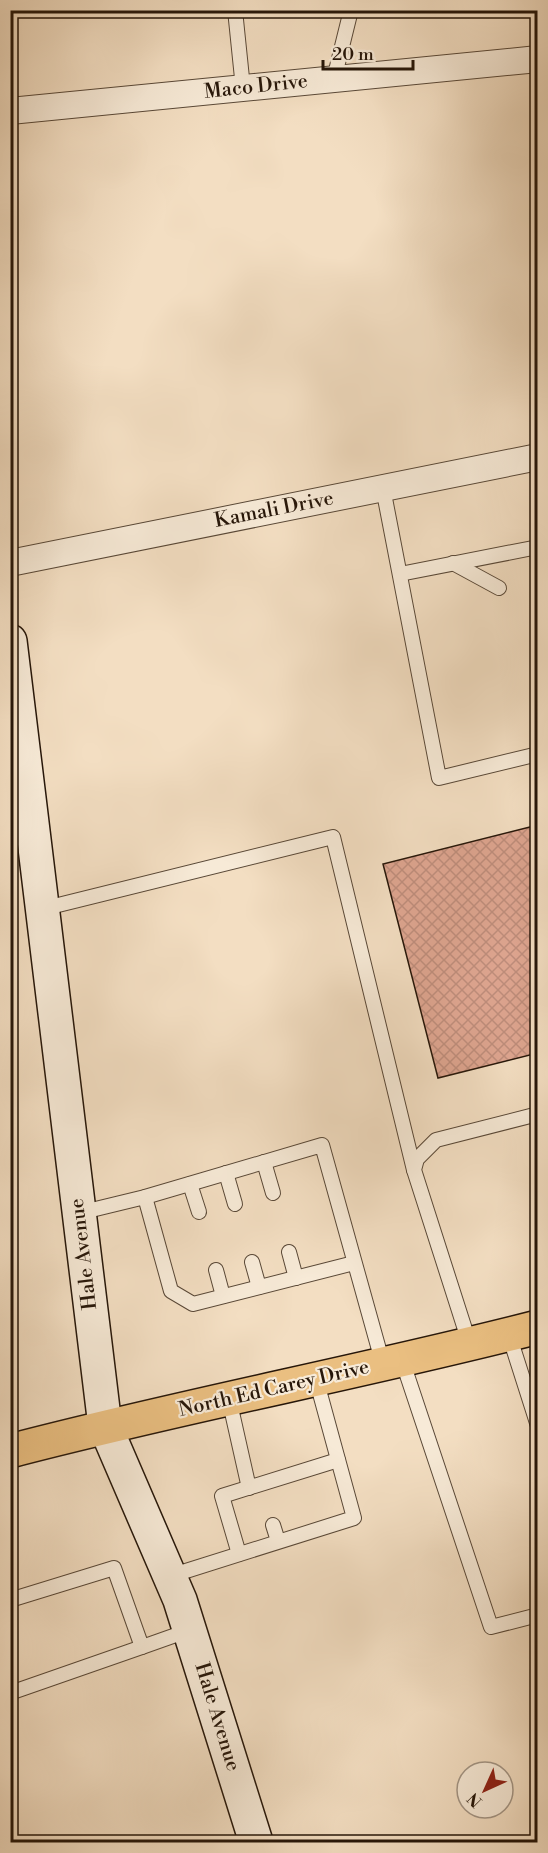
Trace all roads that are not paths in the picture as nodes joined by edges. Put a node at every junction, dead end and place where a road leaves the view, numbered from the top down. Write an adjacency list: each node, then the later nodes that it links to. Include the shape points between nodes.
1 (235, 10): 5 (lane)
2 (351, 10): 4 (lane)
3 (537, 59): 4 (street, Maco Drive)
4 (334, 79): 5 (street, Maco Drive)
5 (243, 88): 6 (street, Maco Drive)
6 (10, 111)
7 (537, 457): 8 (street, Kamali Drive)
8 (383, 488): 10 (street, Kamali Drive); 12 (lane)
9 (537, 547): 11 (lane)
10 (10, 563)
11 (453, 563): 12 (lane); 13 (lane)
12 (400, 574): 15 (lane, via 439,778)
13 (499, 588)
14 (10, 641): 16 (street, Hale Avenue)
15 (537, 754)
16 (42, 909): 19 (lane, via 333,837); 26 (street, Hale Avenue)
17 (537, 1114): 19 (lane, via 436,1140 417,1159)
18 (264, 1162): 20 (lane); 22 (lane); 29 (lane, via 322,1145)
19 (414, 1170): 35 (lane)
20 (226, 1173): 21 (lane); 24 (lane)
21 (190, 1184): 23 (lane); 25 (lane)
22 (273, 1193)
23 (145, 1197): 26 (lane); 33 (lane, via 171,1292 193,1304)
24 (235, 1204)
25 (199, 1212)
26 (79, 1213): 39 (street, Hale Avenue)
27 (289, 1252): 31 (lane)
28 (252, 1262): 32 (lane)
29 (354, 1263): 31 (lane); 36 (lane)
30 (216, 1270): 33 (lane)
31 (296, 1278): 32 (lane)
32 (259, 1287): 33 (lane)
33 (223, 1296)
34 (523, 1331): 35 (main road, North Ed Carey Drive); 40 (lane)
35 (470, 1345): 36 (main road, North Ed Carey Drive)
36 (393, 1362): 37 (main road, North Ed Carey Drive); 49 (lane, via 491,1627)
37 (316, 1379): 38 (main road, North Ed Carey Drive); 42 (lane)
38 (229, 1399): 39 (main road, North Ed Carey Drive); 43 (lane)
39 (105, 1426): 41 (main road, North Ed Carey Drive); 47 (street, Hale Avenue)
40 (537, 1426)
41 (10, 1451)
42 (338, 1460): 43 (lane); 45 (lane, via 354,1518)
43 (258, 1489): 46 (lane, via 222,1496)
44 (273, 1525): 45 (lane)
45 (278, 1541): 46 (lane)
46 (239, 1554): 47 (lane)
47 (170, 1576): 50 (street, Hale Avenue)
48 (10, 1600): 51 (lane, via 114,1568)
49 (537, 1615)
50 (189, 1630): 51 (lane); 53 (street, Hale Avenue)
51 (142, 1647): 52 (lane)
52 (10, 1693)
53 (252, 1840)

